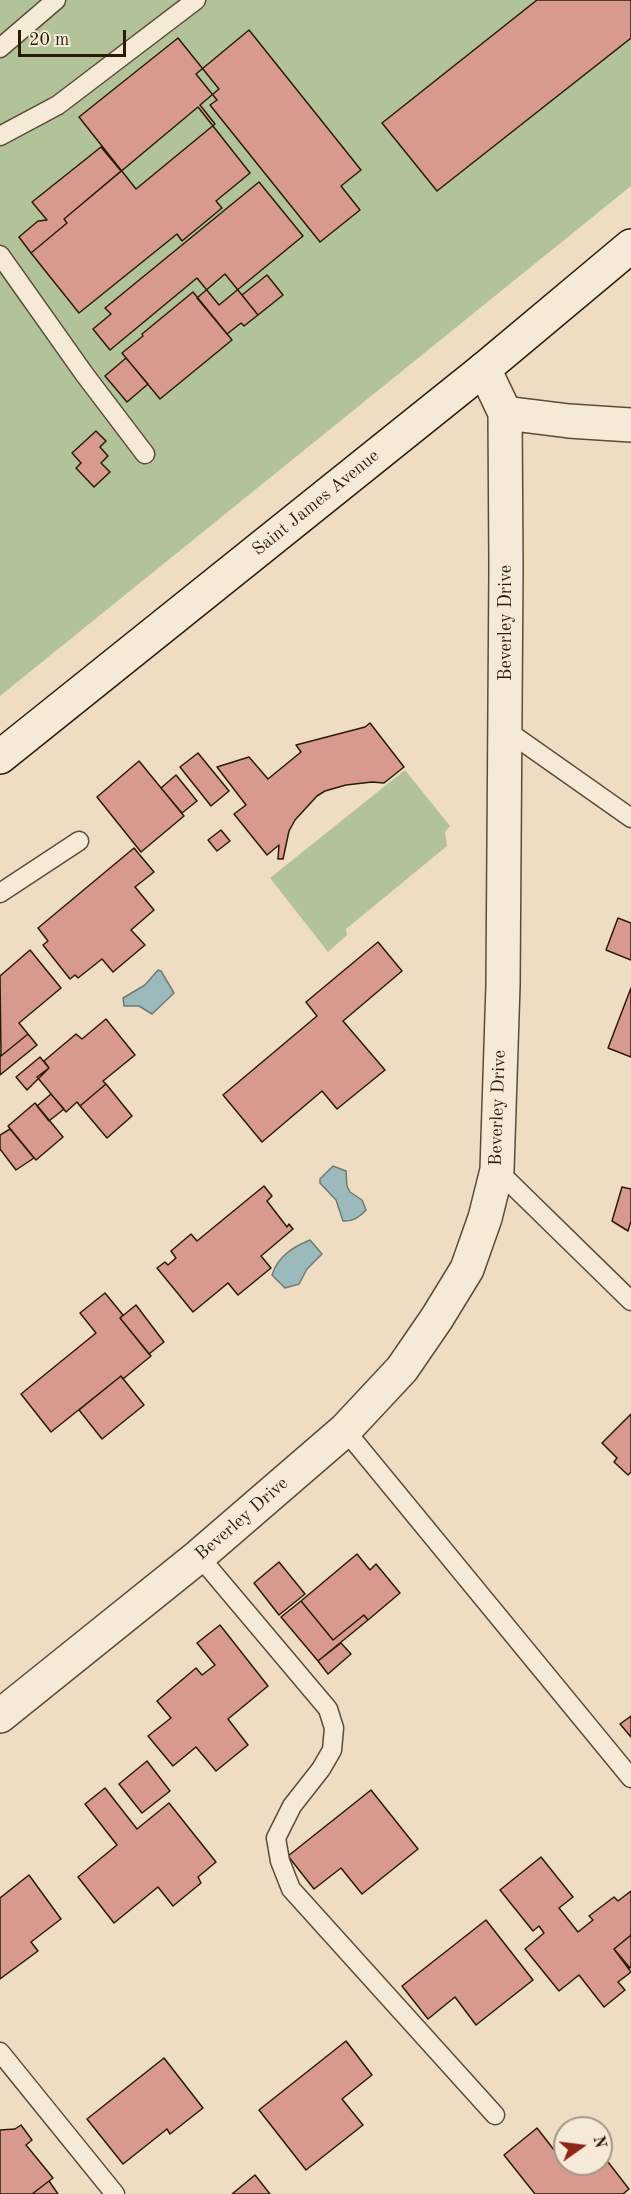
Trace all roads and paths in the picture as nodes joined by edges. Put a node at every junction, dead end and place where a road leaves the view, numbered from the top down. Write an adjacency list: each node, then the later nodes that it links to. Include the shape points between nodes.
1 (56, 0): 3 (lane)
2 (196, 0): 4 (lane, via 58,105)
3 (0, 48)
4 (0, 136)
5 (631, 246): 7 (street, Saint James Avenue)
6 (0, 255): 10 (lane)
7 (484, 369): 8 (street, Beverley Drive); 12 (street, Saint James Avenue)
8 (505, 413): 9 (street); 11 (street, Beverley Drive)
9 (631, 425)
10 (145, 454)
11 (506, 730): 13 (lane); 16 (street, Beverley Drive)
12 (0, 757)
13 (631, 818)
14 (79, 841): 15 (lane)
15 (0, 893)
16 (497, 1170): 17 (lane); 18 (street, Beverley Drive, via 467,1269 402,1369)
17 (631, 1301)
18 (345, 1430): 19 (street, Beverley Drive); 21 (lane)
19 (199, 1556): 20 (street, Beverley Drive); 23 (lane, via 328,1709 334,1728 332,1750 292,1806 276,1838 291,1889)
20 (0, 1716)
21 (631, 1778)
22 (0, 2052): 24 (lane)
23 (495, 2115)
24 (115, 2194)

